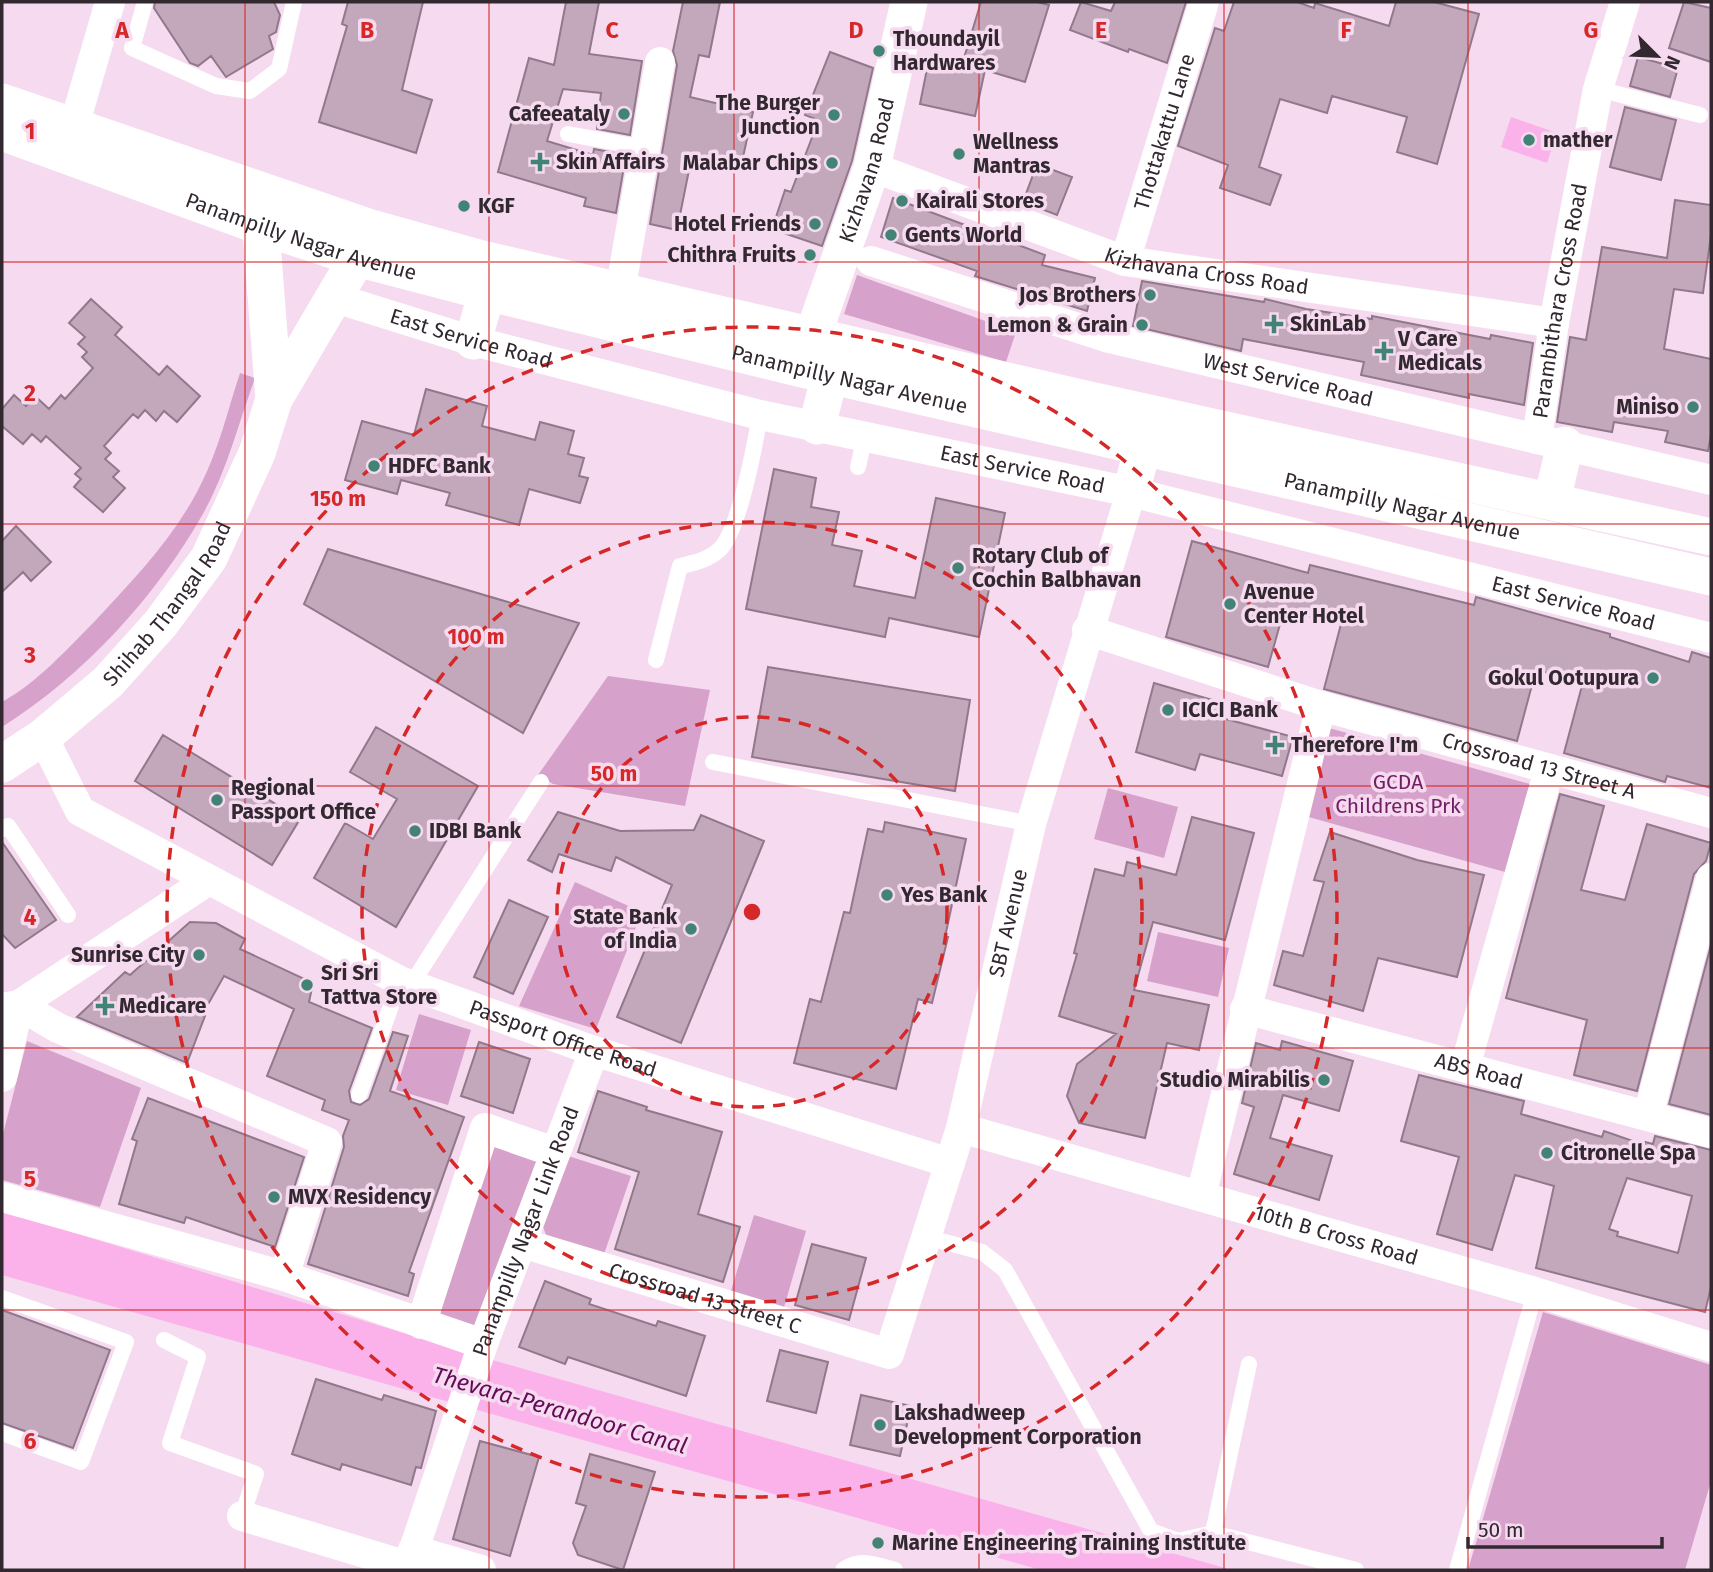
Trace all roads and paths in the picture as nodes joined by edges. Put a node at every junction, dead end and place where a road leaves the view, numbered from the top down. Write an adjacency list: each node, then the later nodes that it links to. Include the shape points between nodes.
1 (110, 2): 11 (street)
2 (145, 2): 3 (lane, via 132,48 216,86 250,91 279,69)
3 (295, 2)
4 (909, 2): 15 (street, Kizhavana Road)
5 (1204, 2): 19 (street, Thottakattu Lane)
6 (1625, 2): 8 (street, Parambithara Cross Road)
7 (660, 62): 14 (street)
8 (1598, 89): 10 (lane); 23 (street, Parambithara Cross Road)
9 (2, 102): 11 (street, Panampilly Nagar Avenue)
10 (1700, 115)
11 (74, 126): 16 (street, Panampilly Nagar Avenue)
12 (2, 132): 16 (street, Panampilly Nagar Avenue)
13 (568, 134): 14 (lane)
14 (645, 148): 21 (street)
15 (872, 167): 19 (street, Kizhavana Cross Road); 25 (street, Kizhavana Road)
16 (259, 208): 17 (street, Panampilly Nagar Avenue); 26 (street)
17 (363, 242): 20 (street, Panampilly Nagar Avenue); 21 (street, Panampilly Nagar Avenue); 22 (street)
18 (871, 261): 31 (street, West Service Road, via 1109,338)
19 (1125, 261): 23 (street, Kizhavana Cross Road)
20 (487, 292): 24 (street); 25 (street, Panampilly Nagar Avenue)
21 (620, 292): 25 (street, Panampilly Nagar Avenue)
22 (335, 298): 24 (street, East Service Road); 26 (street)
23 (1555, 323): 31 (street, Parambithara Cross Road)
24 (473, 341): 27 (street, East Service Road)
25 (814, 360): 28 (street, Kizhavana Road); 29 (street, Panampilly Nagar Avenue)
26 (274, 398): 42 (street, Shihab Thangal Road, via 242,490 209,558 161,623 108,682)
27 (760, 415): 28 (street, East Service Road); 40 (lane, via 732,532 720,550 702,561 680,566)
28 (817, 426): 30 (street, East Service Road)
29 (1147, 430): 34 (street); 35 (street, Panampilly Nagar Avenue); 37 (street, Panampilly Nagar Avenue)
30 (865, 436): 32 (lane); 34 (street, East Service Road)
31 (1551, 442): 33 (street, West Service Road); 35 (street)
32 (858, 467)
33 (1711, 480)
34 (1131, 492): 38 (street, SBT Avenue); 39 (street, East Service Road)
35 (1552, 500): 36 (street, Panampilly Nagar Avenue)
36 (1711, 537)
37 (1711, 577)
38 (1087, 630): 41 (street, Crossroad 13 Street A); 48 (street, SBT Avenue)
39 (1711, 638)
40 (656, 660)
41 (1321, 706): 45 (street, Crossroad 13 Street A); 55 (street)
42 (43, 737): 44 (street, Shihab Thangal Road); 51 (street, Passport Office Road, via 80,811)
43 (713, 762): 48 (lane)
44 (2, 764)
45 (1549, 770): 47 (street, Crossroad 13 Street A); 57 (street)
46 (541, 782): 53 (lane)
47 (1711, 813)
48 (1031, 824): 61 (street, SBT Avenue)
49 (2, 829): 52 (lane, via 8,827)
50 (1711, 878): 60 (street)
51 (208, 880): 53 (street, Passport Office Road); 54 (street)
52 (68, 915)
53 (405, 983): 56 (street, Passport Office Road); 59 (lane)
54 (10, 1007): 58 (street); 69 (street, via 327,1142)
55 (1245, 1009): 57 (street, ABS Road); 65 (street)
56 (594, 1051): 63 (street, Panampilly Nagar Link Road); 64 (street, Passport Office Road, via 755,1110)
57 (1465, 1067): 60 (street, ABS Road)
58 (2, 1077)
59 (359, 1096)
60 (1648, 1116): 62 (street, ABS Road)
61 (961, 1128): 64 (street, SBT Avenue); 65 (street, 10th B Cross Road)
62 (1711, 1133)
63 (554, 1152): 68 (street, Panampilly Nagar Link Road); 72 (street, via 485,1128)
64 (950, 1163): 67 (street, SBT Avenue)
65 (1201, 1196): 70 (street, 10th B Cross Road)
66 (2, 1197): 69 (street)
67 (926, 1237): 76 (street, SBT Avenue); 80 (lane, via 982,1252 1005,1269 1151,1531 1178,1541)
68 (522, 1243): 74 (street, Panampilly Nagar Link Road); 76 (street, Crossroad 13 Street C)
69 (284, 1276): 72 (street)
70 (1535, 1293): 75 (street, 10th B Cross Road); 86 (lane)
71 (2, 1298): 78 (lane, via 126,1342 81,1462)
72 (421, 1324): 74 (street)
73 (164, 1340): 79 (lane, via 198,1357 170,1443 256,1474)
74 (483, 1344): 81 (street, Panampilly Nagar Link Road)
75 (1711, 1347)
76 (889, 1354)
77 (1249, 1364): 80 (lane)
78 (2, 1433)
79 (242, 1516): 81 (street)
80 (1213, 1533): 85 (lane)
81 (409, 1562): 82 (street)
82 (481, 1570)
83 (843, 1570): 84 (lane, via 863,1563)
84 (895, 1570)
85 (1356, 1570)
86 (1457, 1570)

